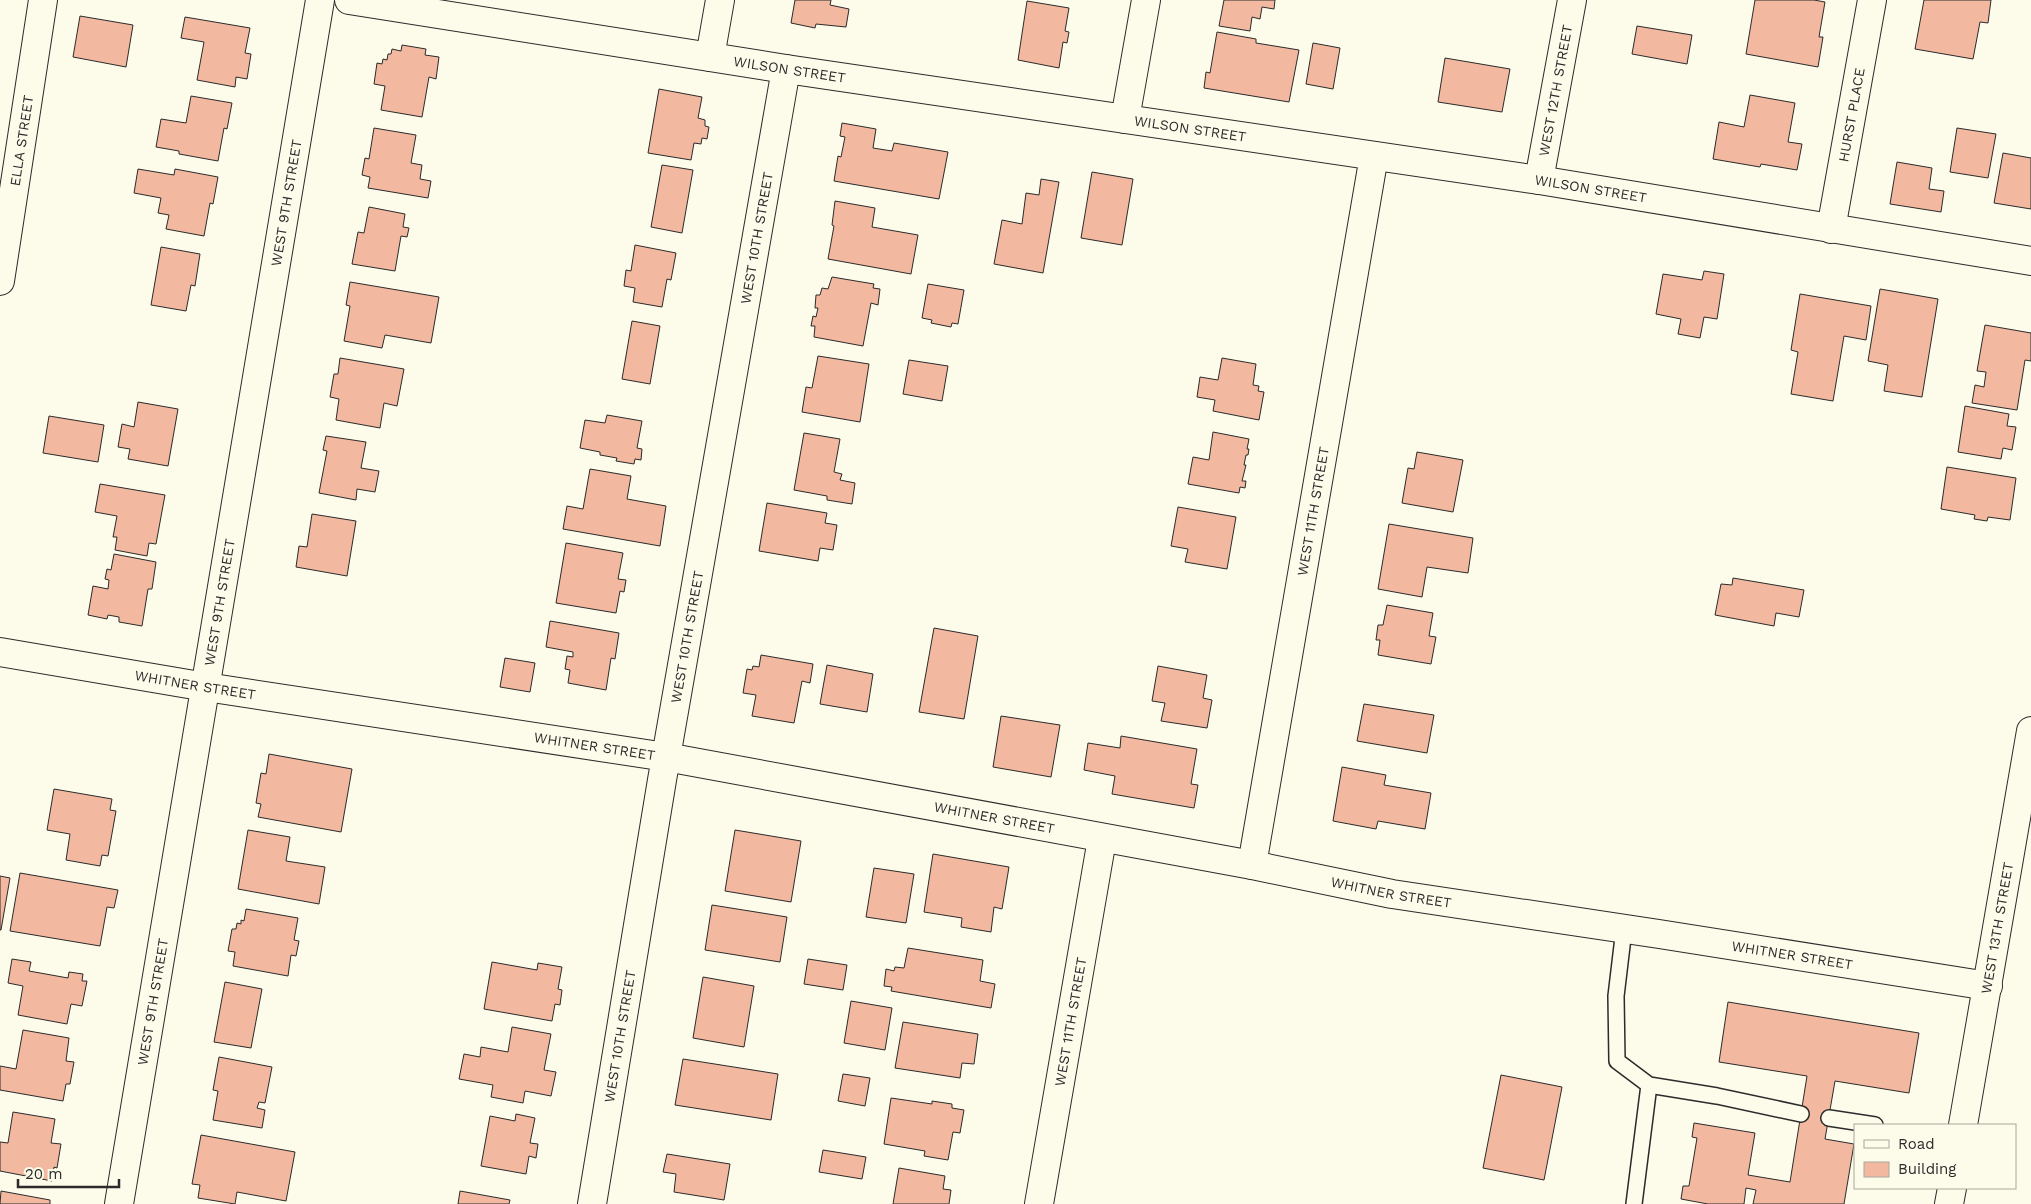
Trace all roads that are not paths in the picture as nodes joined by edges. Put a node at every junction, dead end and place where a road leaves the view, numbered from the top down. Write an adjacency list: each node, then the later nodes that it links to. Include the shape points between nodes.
1 (44, 0): 15 (street, ELLA STREET)
2 (320, 0): 17 (street, WEST 9TH STREET)
3 (349, 0): 8 (street, WILSON STREET)
4 (720, 0): 8 (street)
5 (1146, 0): 10 (street)
6 (1572, 0): 12 (street, WEST 12TH STREET)
7 (1872, 0): 13 (street, HURST PLACE)
8 (710, 57): 9 (street, WILSON STREET)
9 (786, 69): 10 (street, WILSON STREET); 19 (street, WEST 10TH STREET)
10 (1125, 120): 11 (street, WILSON STREET)
11 (1374, 156): 12 (street, WILSON STREET); 21 (street, WEST 11TH STREET)
12 (1539, 180): 13 (street, WILSON STREET)
13 (1831, 228): 14 (street, WILSON STREET)
14 (2031, 261)
15 (0, 281)
16 (0, 652): 17 (street, WHITNER STREET)
17 (206, 687): 19 (street, WHITNER STREET); 30 (street, WEST 9TH STREET)
18 (2031, 731): 23 (street, WEST 13TH STREET)
19 (666, 757): 20 (street, WHITNER STREET); 31 (street, WEST 10TH STREET)
20 (1102, 839): 21 (street, WHITNER STREET); 32 (street, WEST 11TH STREET)
21 (1252, 865): 22 (street, WHITNER STREET, via 1392,894)
22 (1624, 929): 23 (street, WHITNER STREET); 24 (lane, via 1616,996 1617,1061)
23 (1988, 986): 28 (street, WEST 13TH STREET)
24 (1649, 1085): 25 (lane); 33 (lane)
25 (1801, 1114)
26 (1829, 1118): 27 (lane)
27 (1868, 1124)
28 (1963, 1124)
29 (1952, 1189): 34 (street)
30 (119, 1204)
31 (592, 1204)
32 (1039, 1204)
33 (1634, 1204)
34 (1949, 1204)

